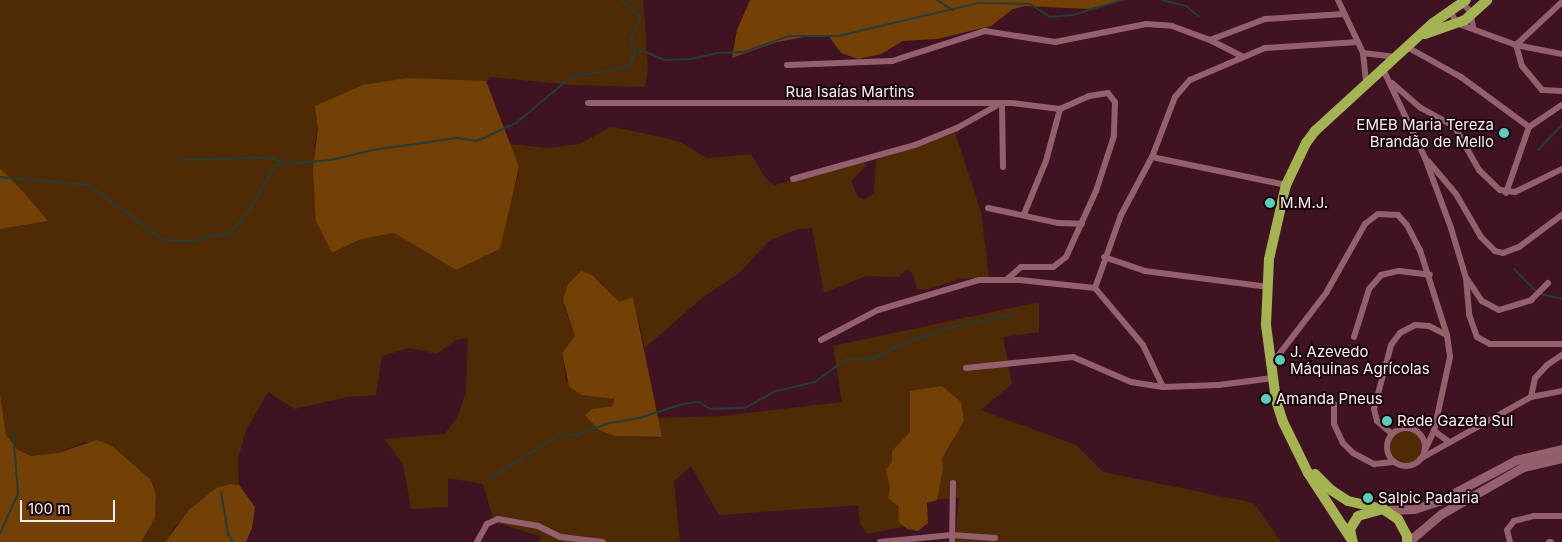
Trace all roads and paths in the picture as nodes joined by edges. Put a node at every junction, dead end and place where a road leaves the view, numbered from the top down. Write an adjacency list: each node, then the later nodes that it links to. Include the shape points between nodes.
1 (1338, 0): 6 (street)
2 (1487, 0): 7 (highway)
3 (1464, 1): 5 (highway); 7 (street)
4 (1562, 2): 13 (street)
5 (1450, 9): 8 (street); 10 (highway)
6 (1344, 14): 11 (street, via 1265,19); 12 (street)
7 (1471, 14): 8 (highway); 9 (street)
8 (1456, 23): 9 (street); 10 (highway)
9 (1473, 27): 13 (street)
10 (1424, 34): 14 (highway)
11 (1210, 40): 17 (street); 19 (street, via 1159,24 1055,42 992,30 892,61)
12 (1358, 42): 15 (street); 17 (street, via 1276,45)
13 (1516, 45): 16 (street); 23 (street, via 1522,66 1535,84 1548,92)
14 (1407, 47): 18 (highway); 28 (street, via 1461,77)
15 (1363, 53): 18 (street); 22 (street)
16 (1562, 54)
17 (1243, 57): 29 (street, via 1204,73 1181,88)
18 (1394, 57): 20 (highway)
19 (787, 65)
20 (1382, 67): 21 (street); 22 (highway)
21 (1390, 80): 30 (street); 35 (street, via 1421,108 1454,126 1485,178)
22 (1366, 81): 34 (highway, via 1315,131)
23 (1562, 91)
24 (588, 103): 25 (street, Rua Isaías Martins)
25 (1000, 104): 27 (street, Rua Isaías Martins, via 1035,104); 31 (street); 33 (street, via 957,128 915,145)
26 (1562, 105): 28 (street)
27 (1060, 109): 37 (street, via 1046,161); 39 (street, via 1089,96 1108,93 1115,102 1114,136)
28 (1529, 128): 35 (street)
29 (1152, 157): 34 (street); 40 (street, via 1121,215)
30 (1425, 158): 38 (street, via 1456,194 1481,237 1495,251 1503,253 1519,247); 42 (street)
31 (1002, 167)
32 (1562, 169): 35 (street, via 1523,190)
33 (793, 179)
34 (1286, 185): 45 (highway, via 1269,259)
35 (1506, 193)
36 (988, 208): 37 (street)
37 (1024, 214): 39 (street, via 1058,224)
38 (1562, 215)
39 (1082, 224): 43 (street, via 1060,263 1046,268 1021,268)
40 (1104, 257): 45 (street, via 1145,271); 46 (street)
41 (1430, 275): 47 (street); 48 (street, via 1399,271 1381,275 1365,297); 52 (street, via 1403,219 1389,213 1371,218 1360,231 1326,293)
42 (1466, 278): 44 (street, via 1482,301 1499,310 1531,300); 50 (street, via 1472,328 1482,342)
43 (1006, 279): 46 (street); 49 (street, via 967,282 878,310)
44 (1548, 283)
45 (1269, 287): 52 (highway, via 1266,325)
46 (1095, 288): 55 (street, via 1143,345)
47 (1448, 335): 59 (street, via 1450,357); 60 (street, via 1429,326 1415,325 1400,333 1391,345 1374,409 1377,421)
48 (1354, 337)
49 (821, 340)
50 (1562, 344)
51 (1562, 356): 57 (street, via 1535,378)
52 (1271, 365): 54 (highway)
53 (966, 368): 55 (street, via 1073,357 1131,382)
54 (1273, 378): 55 (street, via 1219,385); 62 (highway, via 1280,415)
55 (1163, 387)
56 (1562, 391): 57 (street)
57 (1531, 397): 61 (street)
58 (1334, 404): 67 (street, via 1334,424 1343,443 1353,453 1374,464)
59 (1434, 431): 61 (street); 64 (street)
60 (1391, 434): 64 (street, via 1404,427 1418,431); 67 (street, via 1386,446)
61 (1448, 441): 66 (street)
62 (1291, 442): 69 (highway, via 1331,490 1348,501); 74 (highway)
63 (1562, 448): 69 (main road, via 1516,460 1439,501 1414,509)
64 (1425, 451): 66 (street)
65 (1562, 458): 78 (main road, via 1523,467 1441,514)
66 (1420, 460): 67 (street, via 1408,466)
67 (1394, 462)
68 (953, 483): 71 (street)
69 (1385, 510): 74 (highway, via 1358,516 1350,529); 78 (highway, via 1404,528)
70 (1562, 516): 79 (street, via 1514,520 1507,530)
71 (952, 538): 72 (street); 77 (street)
72 (995, 538)
73 (558, 539): 75 (street, via 538,526 498,519 487,524); 76 (street)
74 (1353, 541)
75 (476, 542)
76 (603, 542)
77 (880, 542)
78 (1407, 542)
79 (1510, 542)

